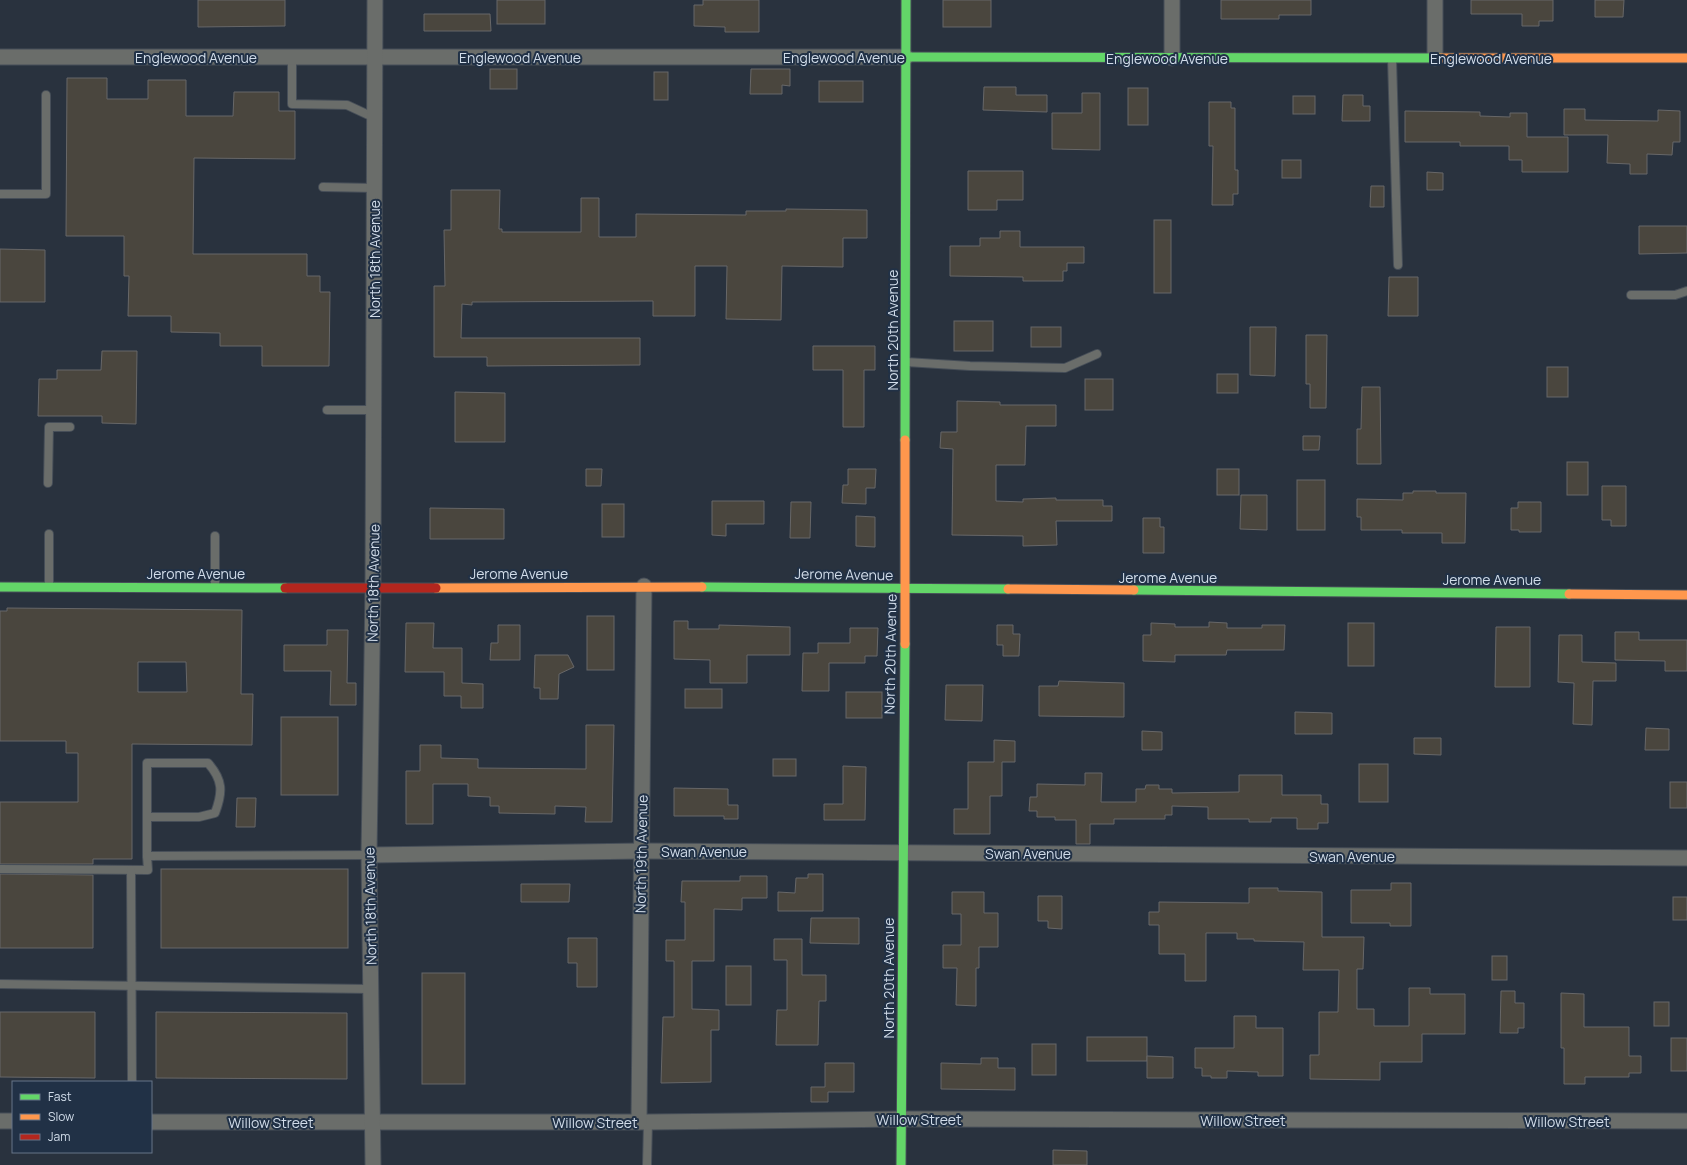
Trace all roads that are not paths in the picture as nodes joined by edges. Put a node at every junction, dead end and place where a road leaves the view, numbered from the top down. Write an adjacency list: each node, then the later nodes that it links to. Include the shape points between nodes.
1 (375, 0): 7 (street, North 18th Avenue)
2 (906, 0): 8 (street, North 20th Avenue)
3 (1172, 0): 9 (street)
4 (1435, 0): 11 (street)
5 (0, 56): 6 (street, Englewood Avenue)
6 (292, 57): 7 (street, Englewood Avenue); 14 (lane, via 292,104 347,105)
7 (375, 57): 8 (street, Englewood Avenue); 14 (street, North 18th Avenue)
8 (906, 57): 9 (street, Englewood Avenue); 22 (street, North 20th Avenue)
9 (1172, 58): 10 (street, Englewood Avenue)
10 (1392, 58): 11 (street, Englewood Avenue); 18 (lane)
11 (1435, 58): 12 (street, Englewood Avenue)
12 (1687, 58)
13 (46, 95): 17 (lane, via 46,194)
14 (375, 118): 16 (street, North 18th Avenue)
15 (323, 187): 16 (lane)
16 (375, 188): 24 (street, North 18th Avenue)
17 (0, 194)
18 (1398, 265)
19 (1687, 291): 20 (lane, via 1675,295)
20 (1631, 295)
21 (1097, 354): 22 (lane, via 1065,368)
22 (906, 362): 34 (street, North 20th Avenue)
23 (327, 410): 24 (lane)
24 (374, 410): 33 (street, North 18th Avenue)
25 (70, 427): 26 (lane, via 49,427)
26 (48, 483)
27 (49, 534): 31 (lane)
28 (215, 536): 32 (lane)
29 (0, 586): 31 (street, Jerome Avenue)
30 (644, 586): 33 (street, Jerome Avenue); 34 (street, Jerome Avenue); 37 (street, North 19th Avenue)
31 (49, 587): 32 (street, Jerome Avenue)
32 (215, 587): 33 (street, Jerome Avenue)
33 (374, 588): 39 (street, North 18th Avenue)
34 (905, 588): 35 (street, Jerome Avenue); 38 (street, North 20th Avenue)
35 (1687, 595)
36 (147, 818): 36 (lane, via 147,763 208,763 215,771 220,785 220,798 215,813 199,817); 40 (lane)
37 (642, 851): 38 (street, Swan Avenue); 39 (street, Swan Avenue); 53 (street, North 19th Avenue)
38 (902, 852): 41 (street, Swan Avenue); 48 (street, North 20th Avenue)
39 (369, 855): 40 (lane); 46 (street, North 18th Avenue)
40 (147, 856): 43 (lane, via 148,870)
41 (1687, 858)
42 (0, 869): 43 (lane)
43 (131, 870): 45 (lane)
44 (0, 984): 45 (lane)
45 (132, 986): 46 (lane); 47 (lane)
46 (372, 989): 54 (street, North 18th Avenue)
47 (132, 1081)
48 (902, 1119): 51 (street, Willow Street); 53 (street, Willow Street); 57 (street, North 20th Avenue)
49 (0, 1121): 50 (street)
50 (12, 1121)
51 (1687, 1121)
52 (152, 1122): 54 (street, Willow Street)
53 (643, 1122): 54 (street, Willow Street); 56 (lane)
54 (374, 1123): 55 (street, North 18th Avenue)
55 (373, 1165)
56 (647, 1165)
57 (901, 1165)

